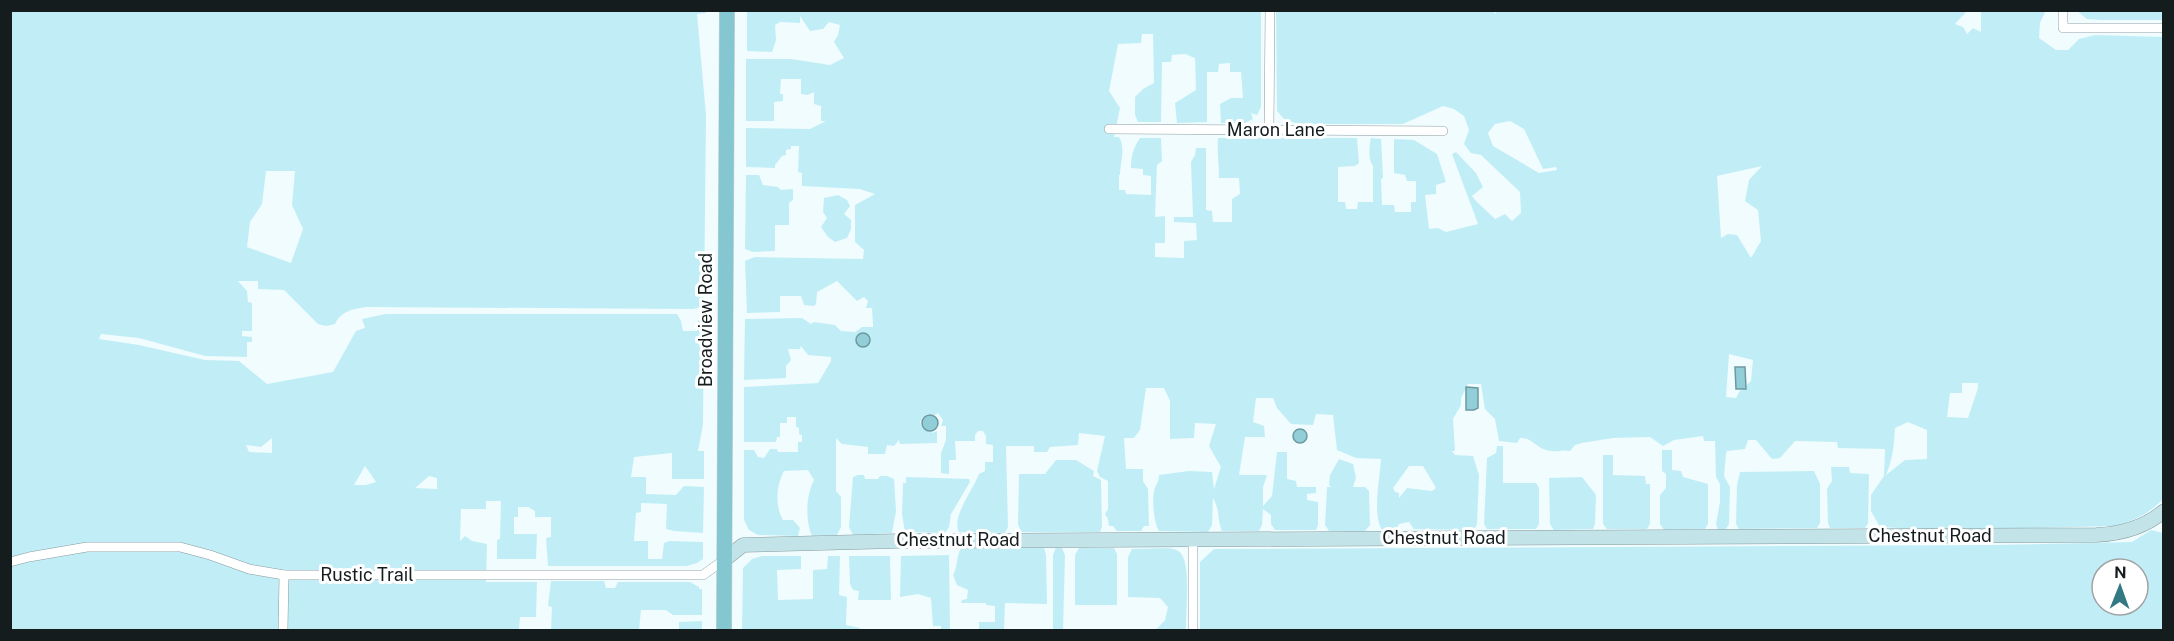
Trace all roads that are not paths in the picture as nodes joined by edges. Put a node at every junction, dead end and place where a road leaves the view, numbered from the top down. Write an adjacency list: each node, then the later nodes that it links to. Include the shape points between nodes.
1 (727, 10): 10 (main road, Broadview Road)
2 (1270, 10): 6 (street)
3 (2063, 10): 4 (street, via 2063,28)
4 (2163, 28)
5 (1109, 129): 6 (street, Maron Lane)
6 (1269, 130): 7 (street, Maron Lane)
7 (1443, 131)
8 (2163, 513): 9 (street, Chestnut Road, via 2130,530 2096,536)
9 (1193, 539): 10 (street, Chestnut Road, via 743,545); 15 (street)
10 (724, 560): 12 (street, Rustic Trail, via 703,575); 14 (main road, Broadview Road)
11 (10, 562): 12 (street, Rustic Trail, via 87,547 174,547)
12 (284, 575): 13 (street)
13 (283, 630)
14 (724, 630)
15 (1193, 630)

